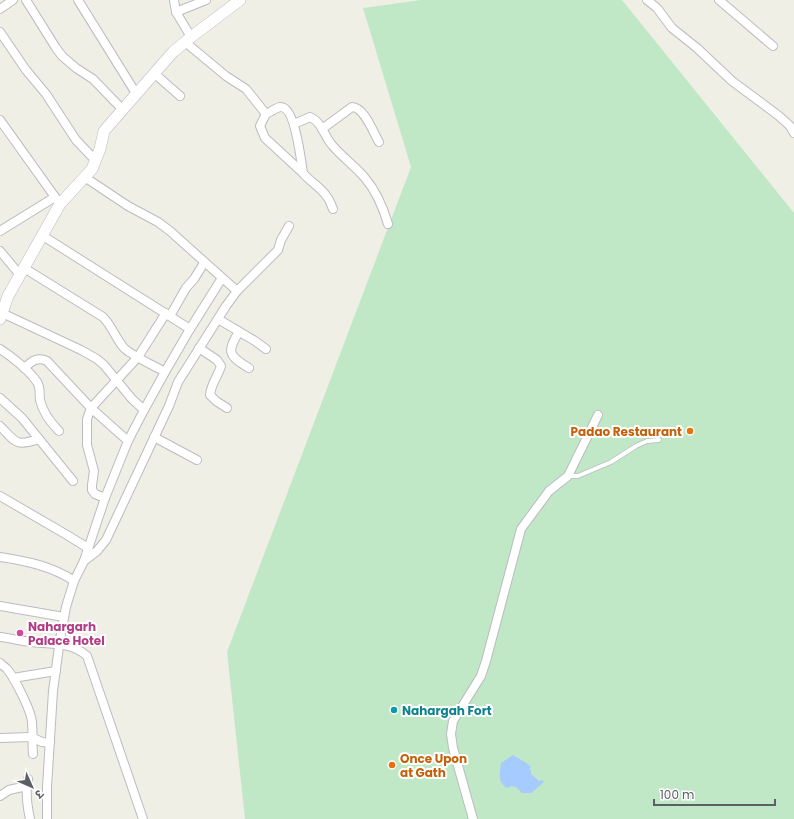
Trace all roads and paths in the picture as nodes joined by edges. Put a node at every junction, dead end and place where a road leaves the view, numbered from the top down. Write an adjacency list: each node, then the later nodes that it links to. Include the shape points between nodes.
1 (13, 0): 9 (street)
2 (26, 0): 17 (street, via 62,56 92,79)
3 (78, 0): 15 (street)
4 (174, 0): 10 (street)
5 (206, 0): 10 (street)
6 (240, 0): 12 (street)
7 (647, 0): 22 (street, via 672,28 732,81 779,116)
8 (719, 0): 13 (street)
9 (0, 9)
10 (176, 12): 12 (street)
11 (0, 32): 24 (street, via 76,140)
12 (188, 39): 14 (street); 18 (street, via 226,76 246,89)
13 (773, 46)
14 (155, 74): 15 (street); 16 (street)
15 (137, 95): 17 (street)
16 (180, 96)
17 (123, 110): 24 (street, via 104,131)
18 (266, 114): 20 (street, via 280,107 284,108 289,111); 25 (street, via 260,126 265,138)
19 (0, 120): 27 (street)
20 (294, 124): 21 (street, via 310,117 316,119); 25 (street)
21 (322, 129): 23 (street, via 352,107 356,107 363,114); 29 (street, via 331,144 365,177 376,192)
22 (794, 133)
23 (379, 142)
24 (96, 161): 26 (street)
25 (303, 173): 28 (street, via 328,197)
26 (86, 178): 27 (street); 34 (street, via 164,226)
27 (57, 201): 31 (street); 32 (street)
28 (332, 209)
29 (388, 224)
30 (289, 226): 37 (street, via 278,250)
31 (0, 231)
32 (43, 236): 35 (street); 38 (street)
33 (0, 251): 35 (street)
34 (204, 263): 36 (street); 38 (street)
35 (22, 272): 39 (street, via 8,296); 46 (street, via 103,317 126,350)
36 (222, 278): 37 (street); 41 (street)
37 (237, 292): 40 (street)
38 (168, 315): 41 (street); 46 (street)
39 (1, 316): 50 (street, via 92,356 104,365)
40 (218, 319): 42 (street); 43 (street)
41 (190, 329): 49 (street)
42 (239, 332): 45 (street); 48 (street, via 231,344 231,351 238,361)
43 (199, 348): 53 (street, via 217,360 221,366 210,395); 58 (street, via 178,382)
44 (0, 349): 47 (street)
45 (266, 349)
46 (138, 357): 49 (street); 50 (street)
47 (24, 368): 52 (street, via 34,360 42,358); 57 (street, via 37,382 44,412)
48 (249, 368)
49 (165, 372): 54 (street)
50 (117, 381): 52 (street); 54 (street)
51 (0, 398): 59 (street, via 22,418)
52 (91, 408): 61 (street); 66 (street, via 87,420 86,445 94,471 92,485 95,494)
53 (227, 408)
54 (144, 410): 61 (street)
55 (598, 414): 63 (street)
56 (0, 426): 59 (street, via 18,442 25,443)
57 (59, 431)
58 (154, 437): 62 (street); 69 (street, via 106,540)
59 (38, 439): 64 (street)
60 (659, 440): 63 (lane, via 647,441 578,476)
61 (128, 441): 66 (street)
62 (197, 460)
63 (568, 476): 86 (street, via 549,491 520,528 481,676 453,721 453,748)
64 (73, 481)
65 (0, 496): 67 (street)
66 (105, 498): 67 (street)
67 (88, 548): 69 (street)
68 (0, 557): 70 (street, via 32,562 62,573)
69 (84, 561): 70 (street)
70 (74, 581): 72 (street)
71 (0, 606): 72 (street)
72 (64, 617): 74 (street)
73 (0, 636): 74 (street)
74 (60, 644): 76 (street); 85 (street, via 77,649 87,656)
75 (0, 663): 77 (street, via 7,668)
76 (56, 671): 77 (street); 80 (street)
77 (13, 678): 78 (street, via 30,712)
78 (31, 737): 79 (street); 80 (street); 81 (street)
79 (0, 738)
80 (50, 743): 84 (street)
81 (33, 754)
82 (0, 796): 83 (street, via 28,783 27,804)
83 (30, 819)
84 (47, 819)
85 (143, 819)
86 (472, 819)

